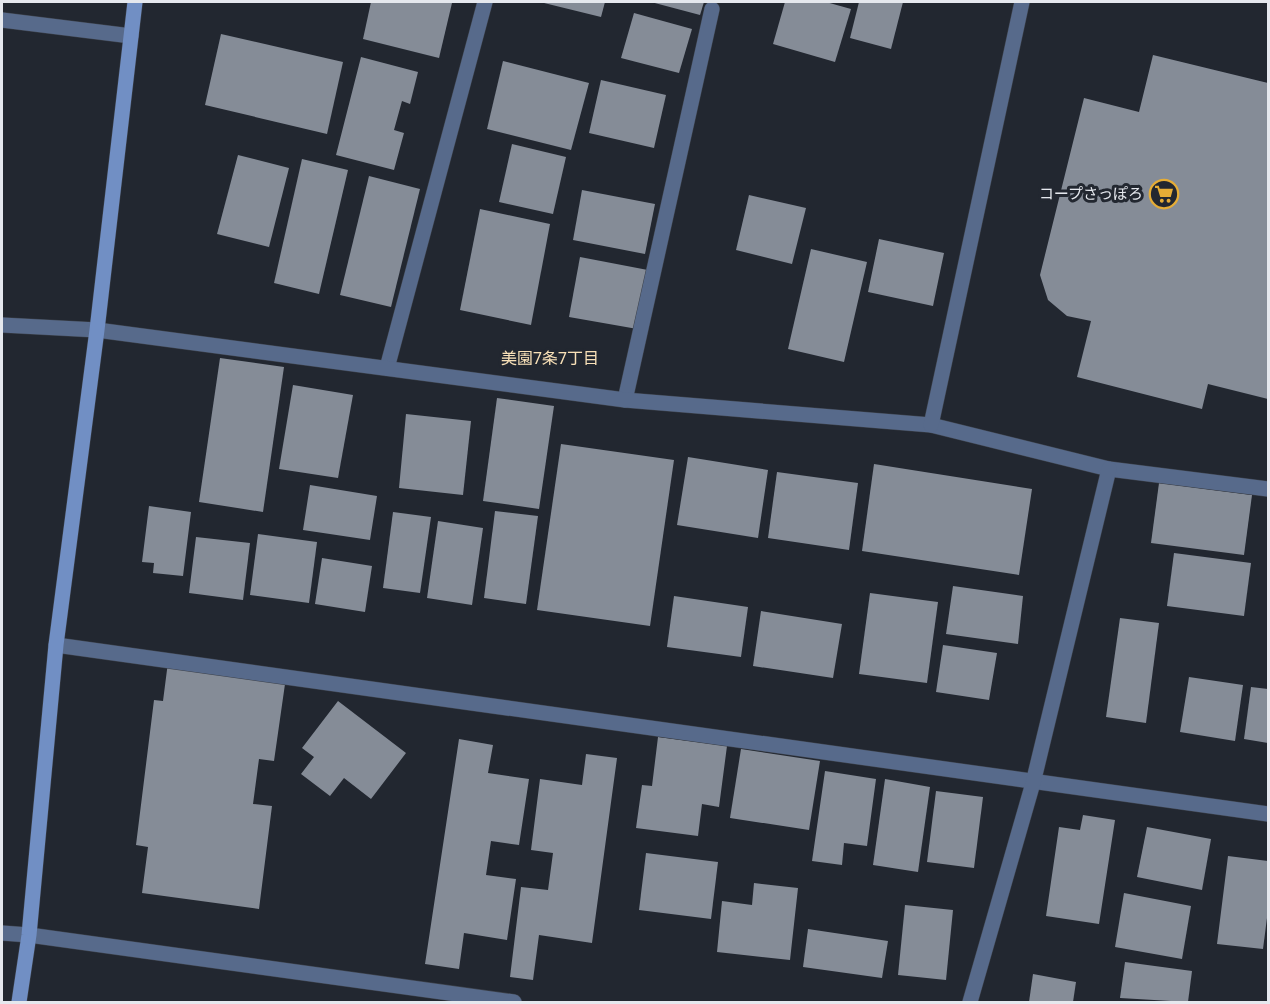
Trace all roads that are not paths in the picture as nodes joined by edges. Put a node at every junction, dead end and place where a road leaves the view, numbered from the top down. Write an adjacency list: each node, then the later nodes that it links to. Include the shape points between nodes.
1 (135, 2): 6 (street)
2 (485, 2): 9 (street)
3 (1022, 2): 11 (street)
4 (712, 9): 10 (street)
5 (2, 21): 6 (street)
6 (131, 36): 8 (street)
7 (2, 325): 8 (street)
8 (97, 330): 9 (street); 14 (street)
9 (387, 368): 10 (street)
10 (625, 400): 11 (street)
11 (932, 425): 12 (street)
12 (1109, 469): 13 (street); 15 (street)
13 (1269, 489)
14 (56, 645): 15 (street); 18 (street)
15 (1033, 783): 16 (street); 21 (street)
16 (1269, 814)
17 (2, 933): 18 (street)
18 (29, 934): 19 (street); 20 (street)
19 (19, 1002)
20 (514, 1002)
21 (970, 1002)

